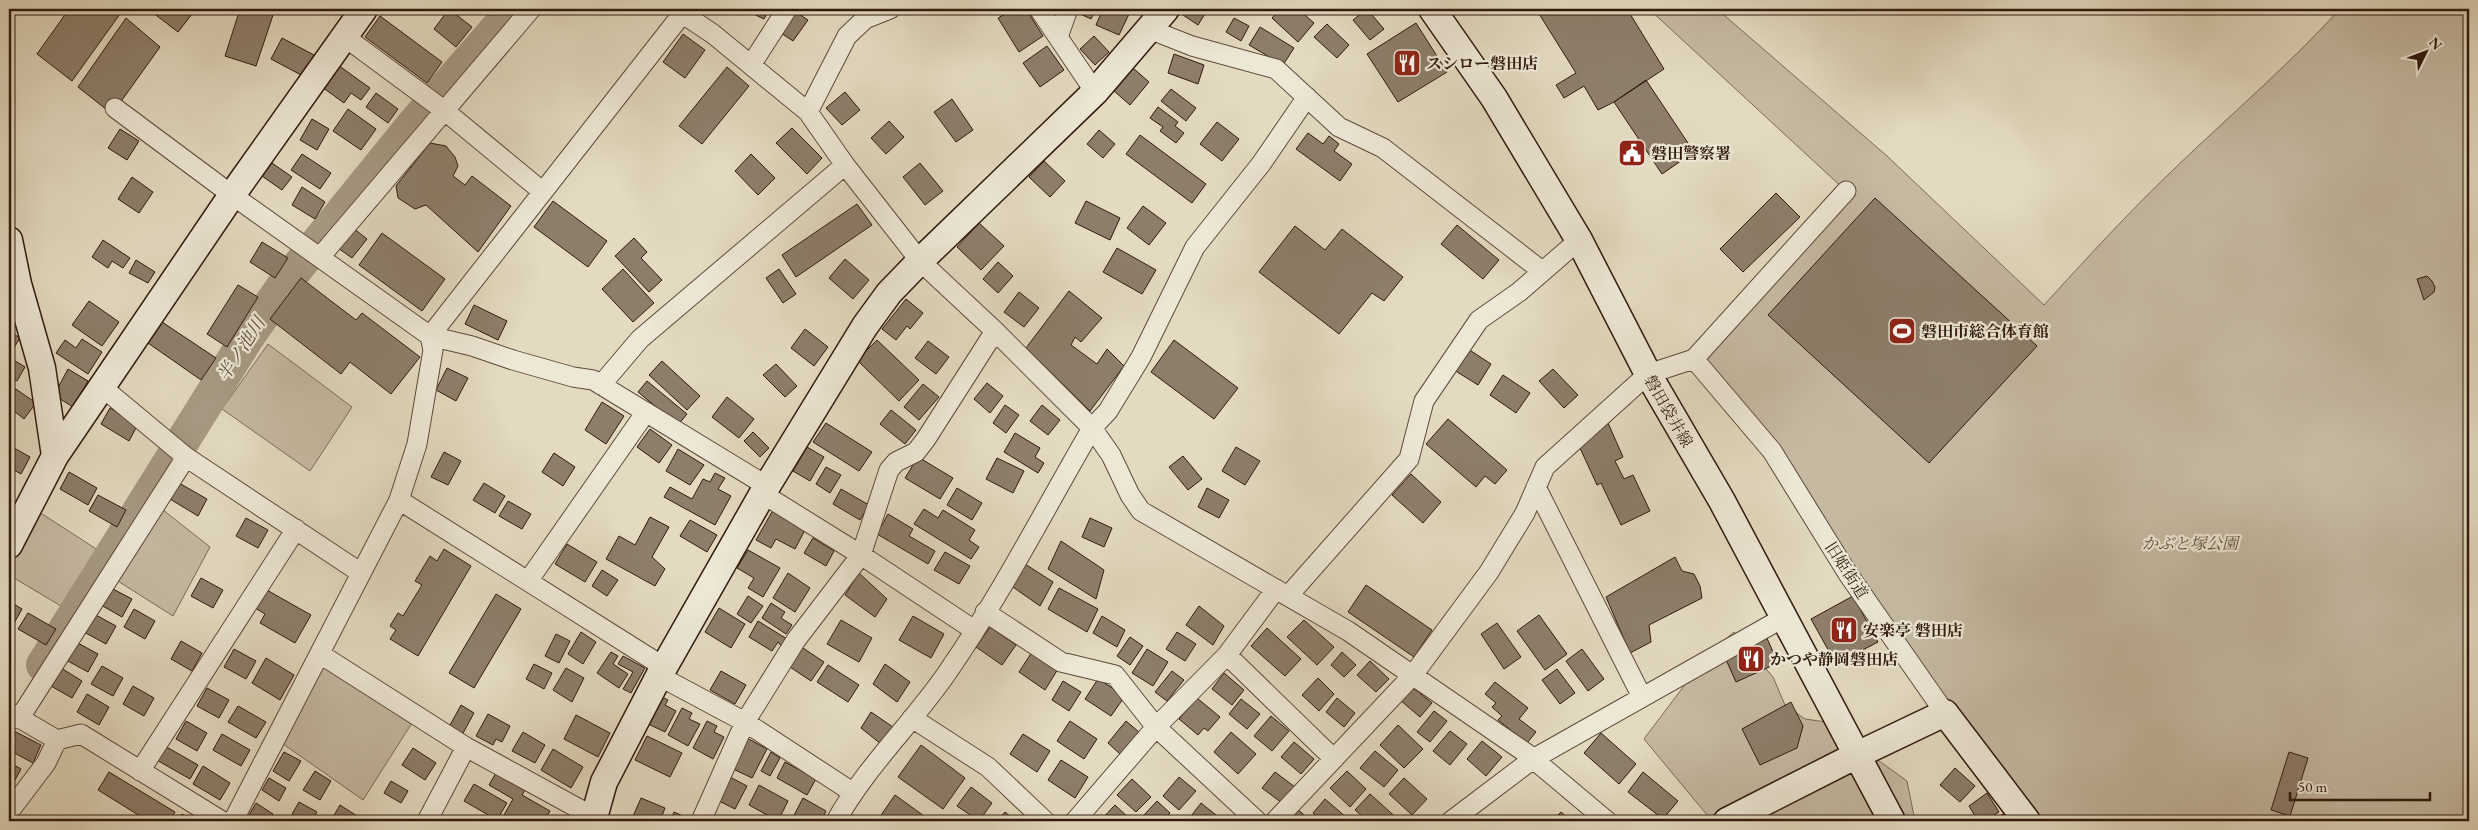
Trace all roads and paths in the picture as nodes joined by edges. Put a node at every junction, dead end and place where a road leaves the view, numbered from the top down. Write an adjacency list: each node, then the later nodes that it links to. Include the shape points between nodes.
1 (364, 9): 11 (street)
2 (531, 9): 17 (street)
3 (787, 9): 13 (street)
4 (890, 9): 18 (street, via 865,19 847,36)
5 (1039, 9): 12 (street)
6 (1068, 9): 12 (street)
7 (1166, 9): 10 (street)
8 (1436, 10): 24 (street, 磐田袋井線)
9 (684, 12): 13 (street); 21 (street)
10 (1150, 29): 14 (street); 15 (street, via 1192,46 1276,69)
11 (345, 37): 17 (street); 22 (street)
12 (1058, 37): 14 (street)
13 (751, 65): 18 (street)
14 (1095, 92): 26 (street)
15 (1307, 97): 27 (street, via 1339,127 1383,148); 36 (street, via 1261,164 1195,247 1141,357 1108,411)
16 (116, 108): 22 (street)
17 (445, 112): 21 (street); 25 (street)
18 (808, 112): 19 (street)
19 (845, 165): 26 (street); 33 (street, via 640,339)
20 (1846, 191): 31 (street)
21 (543, 192): 30 (street)
22 (232, 195): 25 (street); 34 (street)
23 (9, 240): 28 (street)
24 (1580, 240): 27 (street); 32 (street, 磐田袋井線)
25 (320, 256): 30 (street)
26 (920, 261): 29 (street); 40 (street, via 889,293 865,326)
27 (1542, 271): 47 (street, via 1479,320 1424,401 1409,459)
28 (13, 290): 37 (street, via 42,368)
29 (995, 331): 36 (street); 44 (street, via 926,439 916,452 896,462 889,470)
30 (430, 336): 33 (street, via 593,380); 41 (street, via 433,350 417,444)
31 (1694, 359): 32 (street); 56 (street, 旧姫街道, via 1772,451 1848,574)
32 (1648, 374): 39 (street, via 1545,467); 49 (street, 磐田袋井線, via 1722,501)
33 (601, 385): 35 (street)
34 (102, 387): 37 (street); 38 (street)
35 (646, 412): 40 (street); 46 (street)
36 (1092, 428): 47 (street, via 1111,455 1141,511); 48 (street)
37 (55, 456): 43 (street)
38 (186, 457): 42 (street); 57 (street)
39 (1536, 487): 54 (street, via 1489,572); 55 (street)
40 (765, 490): 44 (street); 53 (street)
41 (399, 500): 45 (street); 46 (street)
42 (296, 530): 45 (street); 66 (street)
43 (9, 545)
44 (861, 555): 50 (street); 59 (street, via 796,640)
45 (361, 573): 51 (street)
46 (528, 582): 53 (street)
47 (1282, 593): 52 (street); 54 (street, via 1348,631)
48 (985, 612): 50 (street); 60 (street, via 1061,662 1115,675)
49 (1782, 618): 55 (street); 63 (street, 磐田袋井線)
50 (974, 630): 58 (street, via 949,670)
51 (320, 654): 62 (street); 72 (street)
52 (1227, 655): 60 (street); 64 (street)
53 (662, 671): 59 (street); 70 (street, via 604,782)
54 (1414, 675): 64 (street); 65 (street)
55 (1642, 697): 65 (street)
56 (1945, 714): 63 (street); 84 (street, 旧姫街道)
57 (14, 715): 61 (street)
58 (912, 718): 67 (street); 76 (street, via 988,767)
59 (745, 722): 67 (street); 74 (street)
60 (1156, 727): 77 (street); 78 (street)
61 (57, 740): 66 (street, via 81,734); 68 (street, via 46,763)
62 (466, 746): 70 (street); 73 (street)
63 (1857, 754): 69 (street); 83 (street, 磐田袋井線)
64 (1334, 759): 79 (street)
65 (1533, 759): 80 (street); 81 (street)
66 (140, 771): 71 (street)
67 (852, 792): 75 (street)
68 (9, 812)
69 (1756, 815): 82 (street)
70 (593, 819)
71 (222, 821)
72 (233, 821)
73 (427, 821)
74 (701, 821)
75 (836, 821)
76 (1045, 821)
77 (1075, 821)
78 (1257, 821)
79 (1275, 821)
80 (1451, 821)
81 (1607, 821)
82 (1727, 821)
83 (1892, 821)
84 (2027, 821)

